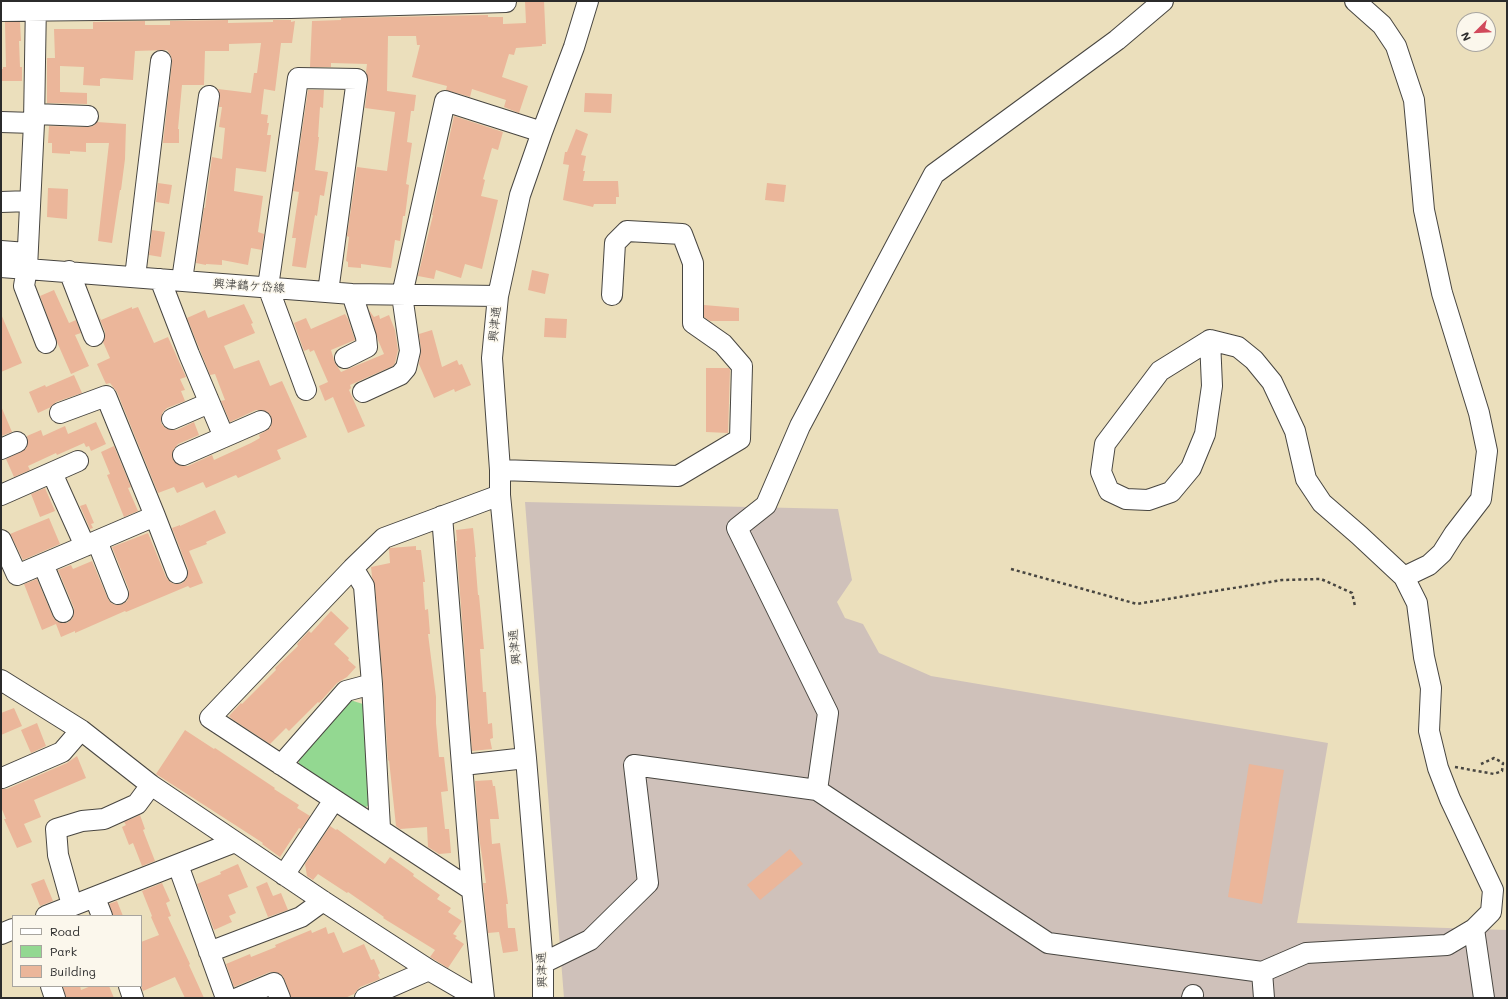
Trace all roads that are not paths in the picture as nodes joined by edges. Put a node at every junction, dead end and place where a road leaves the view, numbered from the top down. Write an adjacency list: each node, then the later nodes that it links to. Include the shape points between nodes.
1 (506, 1): 5 (street)
2 (588, 1): 13 (street, 興津通, via 574,47)
3 (1163, 1): 64 (street, via 1117,40 934,174 800,426 766,505 737,528 828,713)
4 (1355, 1): 53 (street, via 1382,25 1396,46 1414,100 1424,210 1442,293 1480,413 1487,451 1481,499 1442,553 1429,565)
5 (291, 5): 6 (street)
6 (36, 6): 7 (street); 11 (street)
7 (1, 11)
8 (162, 61): 20 (street)
9 (209, 96): 22 (street)
10 (88, 116): 11 (street)
11 (34, 118): 12 (street); 15 (street)
12 (1, 122)
13 (542, 132): 26 (street, via 445,101); 28 (street, 興津通, via 520,195)
14 (1, 202): 15 (street)
15 (30, 202): 17 (street)
16 (1, 251): 17 (street)
17 (27, 261): 18 (street, 興津鶴ケ岱線); 19 (street, 興津鶴ケ岱線); 31 (street, via 24,286)
18 (1, 267)
19 (70, 271): 20 (street, 興津鶴ケ岱線); 29 (street)
20 (135, 277): 21 (street, 興津鶴ケ岱線)
21 (160, 279): 22 (street, 興津鶴ケ岱線); 35 (street)
22 (182, 280): 23 (street, 興津鶴ケ岱線)
23 (268, 287): 24 (street, 興津鶴ケ岱線); 24 (street, via 298,78 357,79); 33 (street)
24 (328, 292): 25 (street, 興津鶴ケ岱線)
25 (352, 294): 26 (street, 興津鶴ケ岱線); 32 (street, via 367,347)
26 (402, 295): 28 (street, 興津鶴ケ岱線); 34 (street, via 410,351 406,368 400,375)
27 (612, 295): 42 (street, via 615,242 627,231 682,234 693,263 693,323 723,344 742,366 740,439 678,476)
28 (498, 296): 42 (street, 興津通, via 492,358)
29 (94, 336)
30 (1210, 340): 30 (street, via 1212,386 1205,434 1191,468 1171,492 1148,500 1126,499 1109,491 1101,472 1105,444 1160,371); 53 (street, via 1238,347 1254,360 1272,382 1295,431 1306,479 1322,503 1359,534)
31 (46, 343)
32 (345, 358)
33 (306, 390)
34 (363, 392)
35 (210, 403): 37 (street); 39 (street)
36 (60, 413): 46 (street, via 106,396)
37 (172, 419)
38 (261, 421): 39 (street)
39 (224, 437): 40 (street)
40 (183, 455)
41 (78, 461): 43 (street)
42 (500, 470): 45 (street, 興津通)
43 (52, 473): 44 (street); 49 (street)
44 (1, 494)
45 (500, 495): 47 (street); 59 (street, 興津通)
46 (155, 516): 49 (street); 52 (street)
47 (442, 516): 51 (street, via 384,538); 61 (street)
48 (1, 540): 50 (street, via 17,575)
49 (91, 543): 50 (street); 54 (street)
50 (43, 564): 55 (street)
51 (353, 568): 56 (street, via 364,586); 60 (street, via 210,718)
52 (177, 573)
53 (1404, 578): 77 (street, via 1417,603 1431,688 1428,731 1438,768 1450,799 1494,890 1491,912)
54 (118, 594)
55 (63, 612)
56 (372, 684): 60 (street, via 346,691); 66 (street)
57 (5, 687): 58 (street)
58 (81, 730): 62 (street, via 62,752); 63 (street)
59 (526, 758): 61 (street); 80 (street, 興津通)
60 (281, 765): 65 (street)
61 (463, 765): 70 (street)
62 (2, 778)
63 (151, 785): 67 (street); 73 (street, via 136,804 104,819 82,821 56,829 58,855)
64 (817, 790): 80 (street, via 634,765 648,883 590,940); 82 (street, via 1048,943)
65 (334, 800): 66 (street); 69 (street)
66 (380, 828): 70 (street)
67 (235, 842): 68 (street); 69 (street)
68 (178, 865): 71 (street); 79 (street)
69 (284, 875): 72 (street)
70 (472, 890): 92 (street)
71 (95, 898): 73 (street); 75 (street)
72 (323, 901): 79 (street, via 302,917); 81 (street)
73 (72, 906): 74 (street)
74 (49, 915)
75 (102, 915)
76 (12, 929): 78 (street)
77 (1474, 929): 82 (street, via 1447,944 1306,952); 95 (street)
78 (1, 934)
79 (209, 952): 87 (street)
80 (543, 963): 93 (street, 興津通)
81 (429, 970): 90 (street); 91 (street)
82 (1262, 972): 94 (street)
83 (51, 987): 85 (street)
84 (129, 987): 86 (street)
85 (55, 998)
86 (133, 998)
87 (226, 998)
88 (238, 998): 89 (street, via 274,983)
89 (280, 998)
90 (364, 998)
91 (477, 998)
92 (484, 998)
93 (543, 998)
94 (1264, 998)
95 (1484, 998)

